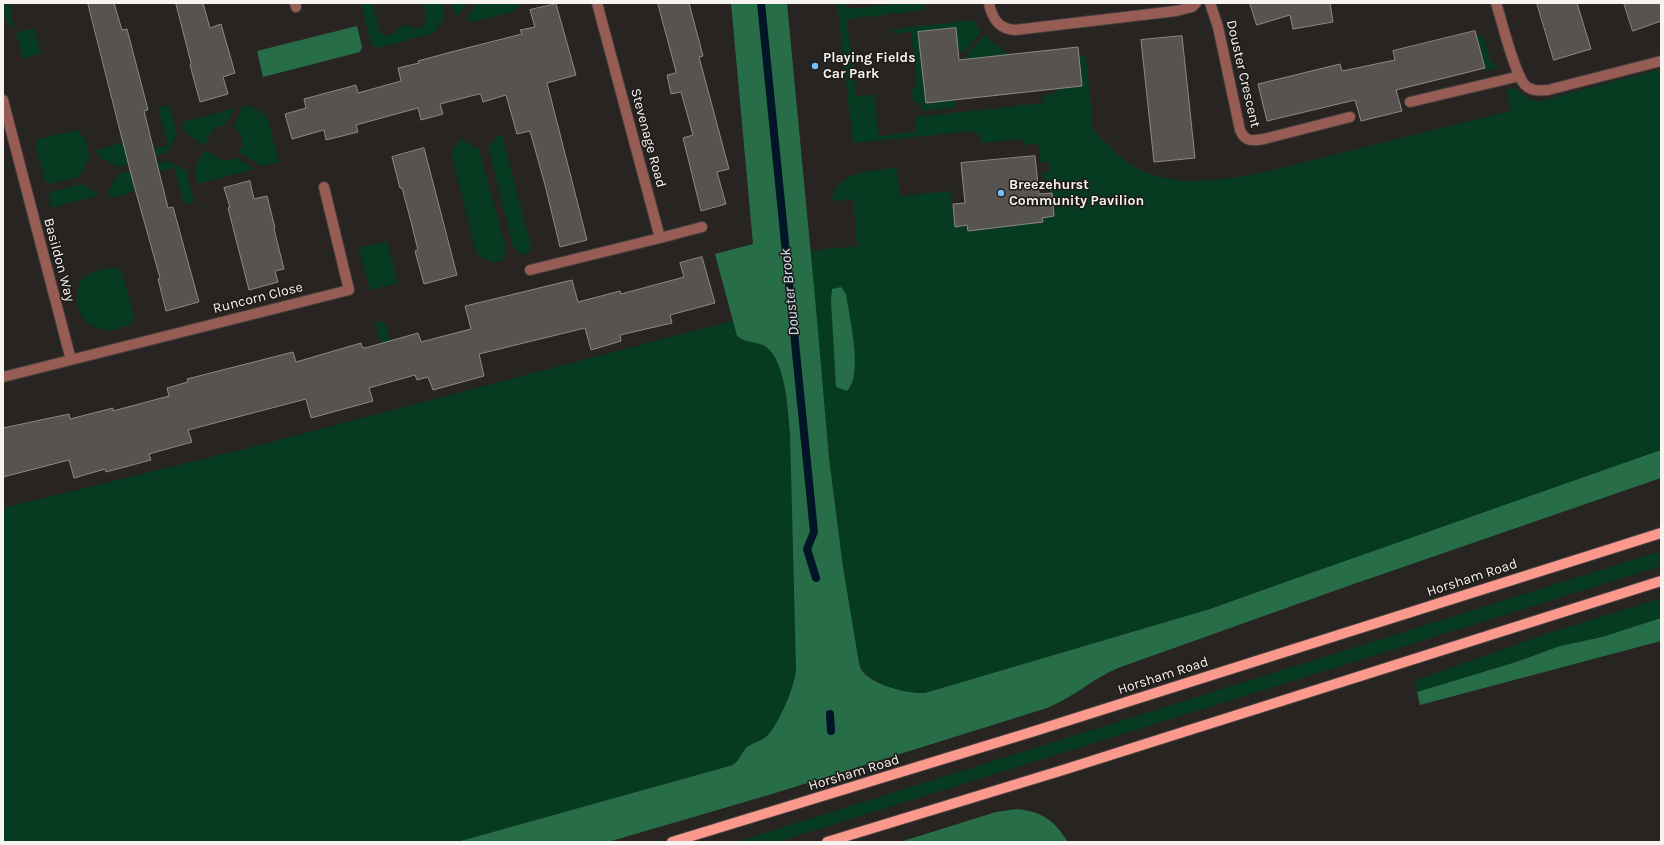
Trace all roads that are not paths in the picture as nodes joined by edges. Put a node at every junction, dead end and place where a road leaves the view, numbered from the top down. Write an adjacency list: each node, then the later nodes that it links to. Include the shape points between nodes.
1 (597, 3): 13 (street, Stevenage Road)
2 (989, 3): 3 (street, via 995,20 1004,28 1015,30 1176,11 1192,7)
3 (1196, 3)
4 (1210, 3): 10 (street, Douster Crescent, via 1218,27 1240,130 1246,139 1264,139)
5 (1496, 3): 7 (street)
6 (1661, 61): 7 (street, via 1539,91 1532,90)
7 (1520, 76): 9 (street)
8 (3, 100): 15 (street, Basildon Way)
9 (1410, 102)
10 (1350, 118)
11 (324, 187): 15 (street, Runcorn Close, via 349,290)
12 (702, 227): 13 (street)
13 (660, 238): 14 (street)
14 (530, 270)
15 (71, 360): 16 (street)
16 (3, 377)
17 (1661, 533): 19 (main road, Horsham Road)
18 (1661, 581): 20 (main road, via 1071,768)
19 (672, 842)
20 (827, 842)

